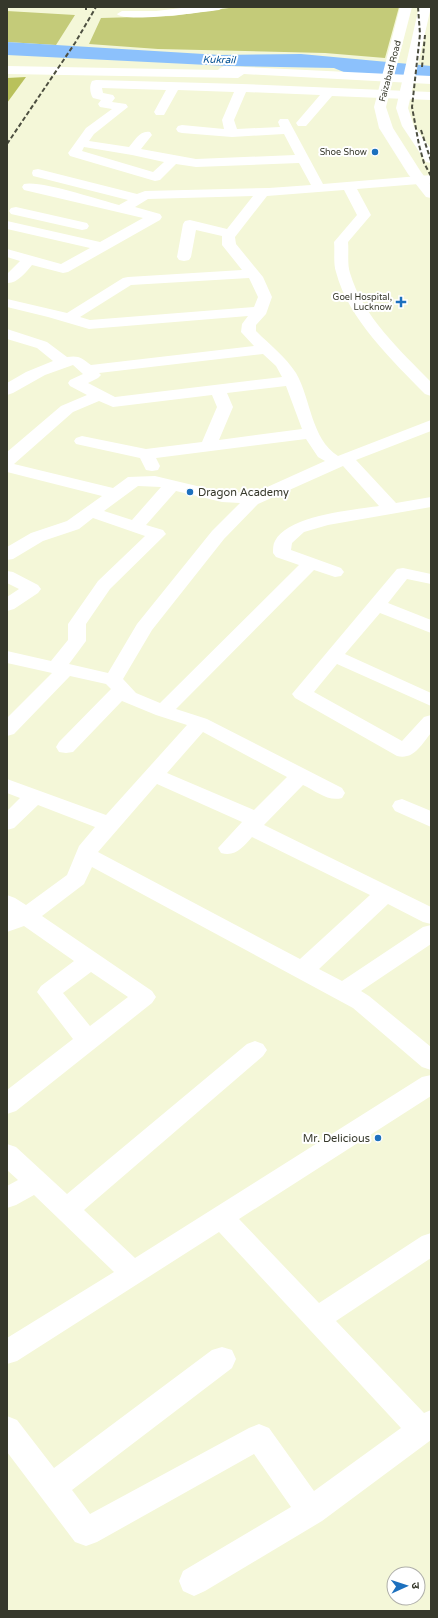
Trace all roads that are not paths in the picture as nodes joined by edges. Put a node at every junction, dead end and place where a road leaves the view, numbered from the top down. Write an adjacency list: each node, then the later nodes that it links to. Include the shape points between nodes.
1 (219, 7): 4 (street, via 156,14)
2 (406, 7): 11 (main road, Faizabad Road)
3 (425, 7): 13 (main road, Faizabad Road)
4 (122, 14)
5 (7, 66): 7 (street, via 198,69)
6 (7, 70): 8 (street, via 204,73)
7 (431, 80)
8 (431, 84)
9 (174, 87): 10 (street); 15 (street); 20 (street, via 96,84 96,95 109,98 104,104 122,107 90,131)
10 (242, 88): 12 (street); 18 (street, via 228,120)
11 (385, 91): 12 (street); 13 (street); 26 (main road, Faizabad Road, via 380,107 386,128)
12 (329, 92): 16 (street)
13 (405, 92): 14 (street); 22 (main road, Faizabad Road, via 402,108 408,126)
14 (431, 96)
15 (160, 112)
16 (302, 123)
17 (182, 129): 18 (street)
18 (232, 133): 23 (street, via 287,126)
19 (146, 135): 21 (street)
20 (80, 143): 21 (street); 24 (street, via 74,154 155,177)
21 (132, 150): 24 (street)
22 (430, 155)
23 (304, 159): 24 (street, via 196,163); 29 (street)
24 (173, 160)
25 (38, 174): 32 (street)
26 (426, 180): 27 (street); 31 (main road, Faizabad Road)
27 (349, 186): 29 (street); 56 (street, via 364,215 341,242 343,271 351,294 377,334)
28 (29, 187): 33 (street, via 119,209)
29 (319, 188): 30 (street)
30 (262, 192): 32 (street, via 145,194); 38 (street)
31 (431, 194)
32 (139, 199): 33 (street)
33 (124, 208): 39 (street, via 156,217)
34 (16, 211): 35 (street)
35 (35, 215): 36 (street); 37 (street)
36 (13, 226): 39 (street)
37 (82, 226)
38 (230, 234): 41 (street, via 190,224); 43 (street, via 229,245)
39 (102, 247): 42 (street, via 63,269)
40 (7, 253): 42 (street)
41 (184, 257)
42 (30, 259): 44 (street, via 10,279)
43 (253, 274): 46 (street, via 265,297); 47 (street, via 128,281)
44 (7, 278)
45 (7, 303): 47 (street)
46 (260, 311): 47 (street, via 89,325); 49 (street, via 249,324 248,332)
47 (69, 318)
48 (7, 334): 50 (street, via 42,345)
49 (265, 349): 51 (street); 53 (street, via 282,363)
50 (64, 362): 51 (street, via 76,360); 52 (street)
51 (87, 370): 57 (street, via 93,375 76,383)
52 (13, 376): 54 (street)
53 (292, 381): 55 (street); 59 (street)
54 (7, 390)
55 (218, 390): 57 (street, via 112,402); 61 (street, via 225,406)
56 (431, 391)
57 (98, 395): 63 (street, via 67,409)
58 (431, 425): 64 (street)
59 (312, 433): 61 (street); 64 (street, via 324,453)
60 (82, 441): 62 (street)
61 (208, 446): 62 (street)
62 (146, 454): 66 (street, via 152,464)
63 (7, 461)
64 (341, 461): 69 (street); 71 (street)
65 (7, 467): 68 (street)
66 (151, 481): 67 (street); 68 (street, via 134,481)
67 (172, 485): 69 (street, via 222,497); 73 (street)
68 (115, 494): 72 (street)
69 (258, 498): 85 (street, via 252,500 218,535 144,628)
70 (431, 502): 71 (street)
71 (391, 508): 75 (street, via 298,528 283,542 282,553)
72 (91, 512): 73 (street); 74 (street, via 73,525 37,537)
73 (134, 527): 84 (street, via 157,534 104,585 77,624 77,642)
74 (7, 555)
75 (311, 563): 76 (street); 87 (street)
76 (335, 572)
77 (7, 576): 79 (street, via 32,589)
78 (431, 579): 80 (street, via 403,573)
79 (7, 604)
80 (377, 605): 81 (street); 82 (street)
81 (431, 627)
82 (334, 656): 86 (street); 88 (street, via 302,694 404,751)
83 (7, 657): 84 (street)
84 (61, 668): 85 (street); 90 (street)
85 (117, 684): 87 (street, via 129,697); 91 (street)
86 (431, 700)
87 (163, 711): 89 (street)
88 (431, 721)
89 (200, 723): 92 (street); 93 (street)
90 (7, 730)
91 (66, 747)
92 (154, 775): 100 (street); 101 (street)
93 (300, 776): 95 (street); 101 (street)
94 (7, 786): 96 (street)
95 (335, 793)
96 (35, 796): 99 (street); 100 (street)
97 (402, 806): 98 (street)
98 (431, 820)
99 (7, 823)
100 (109, 824): 103 (street, via 90,846)
101 (253, 824): 102 (street); 104 (street)
102 (229, 848)
103 (86, 855): 105 (street, via 76,879); 109 (street)
104 (385, 894): 106 (street); 109 (street)
105 (13, 914): 108 (street)
106 (431, 916)
107 (431, 933): 110 (street)
108 (90, 960): 111 (street, via 49,992); 111 (street, via 144,997)
109 (302, 971): 110 (street)
110 (343, 992): 113 (street, via 362,1002)
111 (88, 1041): 115 (street)
112 (255, 1050): 119 (street)
113 (431, 1061)
114 (431, 1084): 120 (street)
115 (7, 1104)
116 (7, 1154): 117 (street)
117 (36, 1182): 118 (street); 119 (street)
118 (7, 1198)
119 (66, 1210): 122 (street)
120 (221, 1217): 122 (street); 123 (street)
121 (431, 1244): 123 (street)
122 (133, 1273): 124 (street)
123 (317, 1319): 126 (street)
124 (7, 1352)
125 (222, 1359): 128 (street)
126 (426, 1427): 129 (street)
127 (7, 1429): 128 (street)
128 (52, 1487): 129 (street, via 86,1532 260,1437)
129 (311, 1511): 130 (street)
130 (194, 1581)

